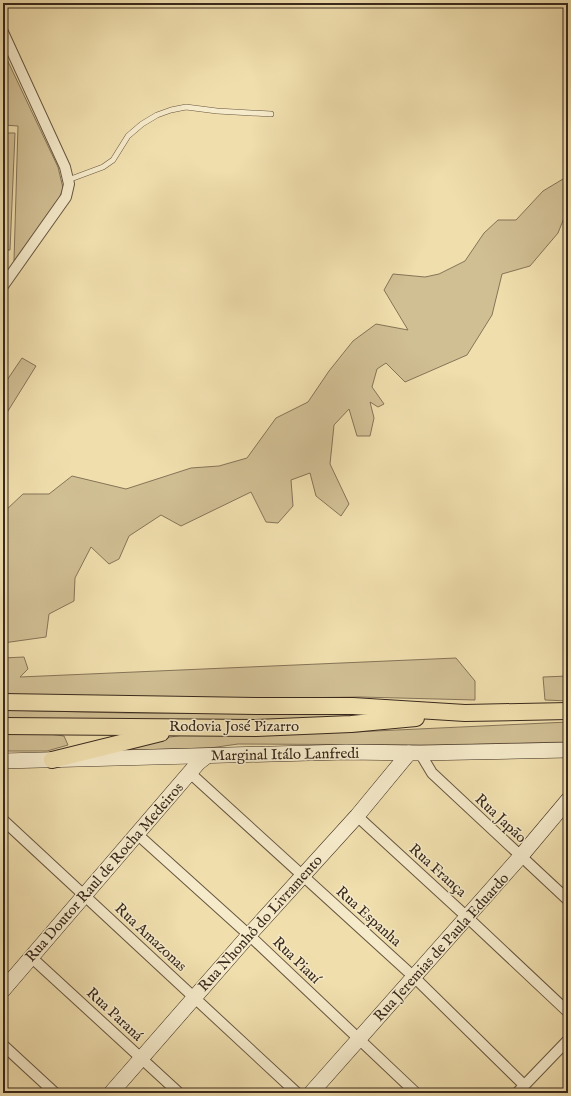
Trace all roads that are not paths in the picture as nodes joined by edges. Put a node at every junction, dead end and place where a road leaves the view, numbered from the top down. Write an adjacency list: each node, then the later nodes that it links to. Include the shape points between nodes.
1 (3, 32): 3 (street, via 65,167)
2 (271, 114): 3 (lane, via 194,108 171,110 142,124 128,136 113,160)
3 (68, 180): 4 (street, via 70,184 66,197)
4 (7, 273): 5 (street)
5 (3, 286)
6 (3, 702): 8 (main road, Rodovia José Pizarro, via 353,706)
7 (568, 712): 8 (main road, Rodovia José Pizarro)
8 (465, 713): 10 (main road, Rodovia José Pizarro, via 352,724 256,728)
9 (3, 726): 10 (main road, Rodovia José Pizarro)
10 (185, 727): 14 (main road)
11 (568, 750): 12 (street, Marginal Itálo Lanfredi)
12 (414, 753): 13 (street, Marginal Itálo Lanfredi); 18 (street, Rua Nhonhô do Livramento); 21 (street, Rua Japão)
13 (207, 756): 14 (street, Marginal Itálo Lanfredi); 16 (street, Rua Doutor Raul de Rocha Medeiros)
14 (52, 760): 15 (street, Marginal Itálo Lanfredi)
15 (3, 761)
16 (190, 773): 20 (street, Rua Doutor Raul de Rocha Medeiros); 22 (street, Rua Espanha)
17 (568, 800): 21 (street, Rua Jeremias de Paula Eduardo)
18 (357, 816): 22 (street, Rua Nhonhô do Livramento); 25 (street, Rua França)
19 (3, 820): 23 (street, Rua Amazonas)
20 (137, 834): 23 (street, Rua Doutor Raul de Rocha Medeiros); 26 (street, Rua Piauí)
21 (521, 856): 24 (street, Rua Japão); 25 (street, Rua Jeremias de Paula Eduardo)
22 (302, 876): 26 (street, Rua Nhonhô do Livramento); 28 (street, Rua Espanha)
23 (84, 896): 27 (street, Rua Doutor Raul de Rocha Medeiros); 30 (street, Rua Amazonas)
24 (568, 900)
25 (467, 917): 28 (street, Rua Jeremias de Paula Eduardo); 31 (street, Rua França)
26 (249, 935): 30 (street, Rua Nhonhô do Livramento); 32 (street, Rua Piauí)
27 (31, 957): 29 (street, Rua Doutor Raul de Rocha Medeiros); 35 (street, Rua Paraná)
28 (414, 977): 32 (street, Rua Jeremias de Paula Eduardo); 36 (street, Rua Espanha)
29 (3, 990)
30 (194, 997): 35 (street, Rua Nhonhô do Livramento); 40 (street, Rua Amazonas)
31 (568, 1012)
32 (359, 1040): 41 (street, Rua Jeremias de Paula Eduardo); 42 (street, Rua Piauí)
33 (568, 1040): 36 (street)
34 (3, 1044): 37 (street)
35 (141, 1058): 38 (street, Rua Nhonhô do Livramento); 39 (street, Rua Paraná)
36 (524, 1085): 43 (street)
37 (55, 1093)
38 (111, 1093)
39 (179, 1093)
40 (297, 1093)
41 (311, 1093)
42 (416, 1093)
43 (517, 1093)

